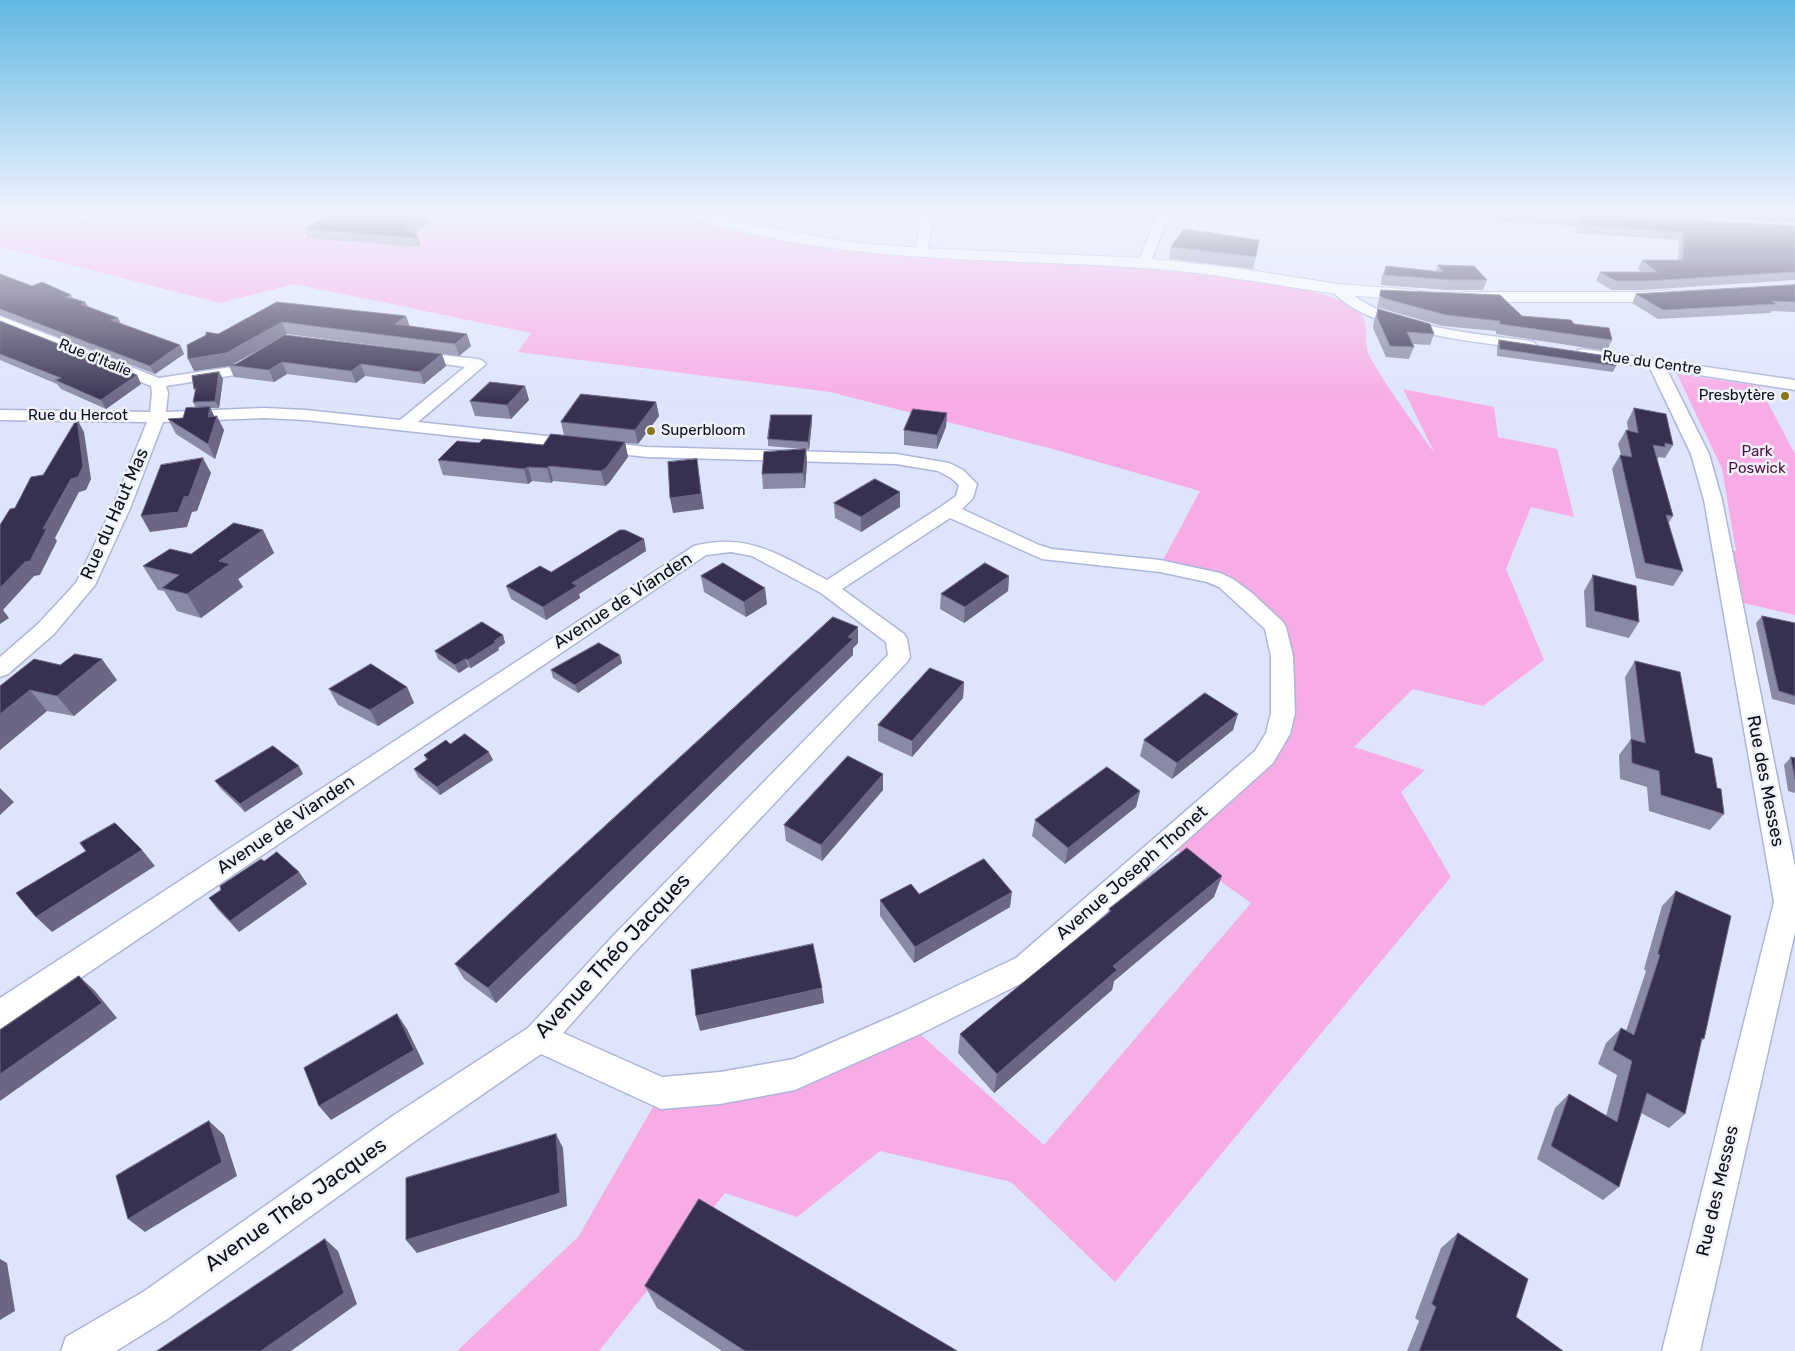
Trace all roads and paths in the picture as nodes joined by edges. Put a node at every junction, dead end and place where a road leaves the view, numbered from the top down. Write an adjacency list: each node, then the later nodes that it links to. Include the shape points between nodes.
1 (1256, 276): 2 (street)
2 (1338, 289): 3 (street); 7 (street, via 1348,300)
3 (1370, 292): 5 (street); 7 (street, via 1362,299)
4 (1690, 294): 6 (street)
5 (1429, 296)
6 (1448, 297)
7 (1364, 307): 9 (street, via 1392,319 1447,333)
8 (0, 320): 14 (street, Rue d'Italie)
9 (1542, 347)
10 (270, 351): 14 (street, via 236,371)
11 (1570, 351): 13 (street, Rue du Centre)
12 (401, 355): 18 (street, via 478,364)
13 (1656, 364): 15 (street, Rue du Centre); 25 (street, Rue des Messes, via 1700,454 1713,500 1788,902)
14 (158, 383): 17 (street)
15 (1795, 385)
16 (0, 415): 17 (street, Rue du Hercot)
17 (157, 417): 18 (street, via 264,412); 21 (street, Rue du Haut Mas, via 122,506 85,585 46,629)
18 (403, 426): 19 (street, via 647,452 896,459 943,467 968,484 964,498)
19 (950, 510): 20 (street); 23 (street, Avenue Joseph Thonet, via 1049,555 1160,566 1213,577 1226,583 1275,627 1282,656 1282,713 1278,734 1264,757 1026,967 909,1024 795,1074 720,1088 661,1093)
20 (828, 589): 22 (street, Avenue de Vianden, via 758,552 731,546 701,550); 23 (street, Avenue Théo Jacques, via 896,639 898,657 623,945)
21 (0, 669)
22 (0, 1015)
23 (539, 1038): 24 (street, Avenue Théo Jacques, via 406,1127 156,1305)
24 (80, 1351)
25 (1682, 1351)

